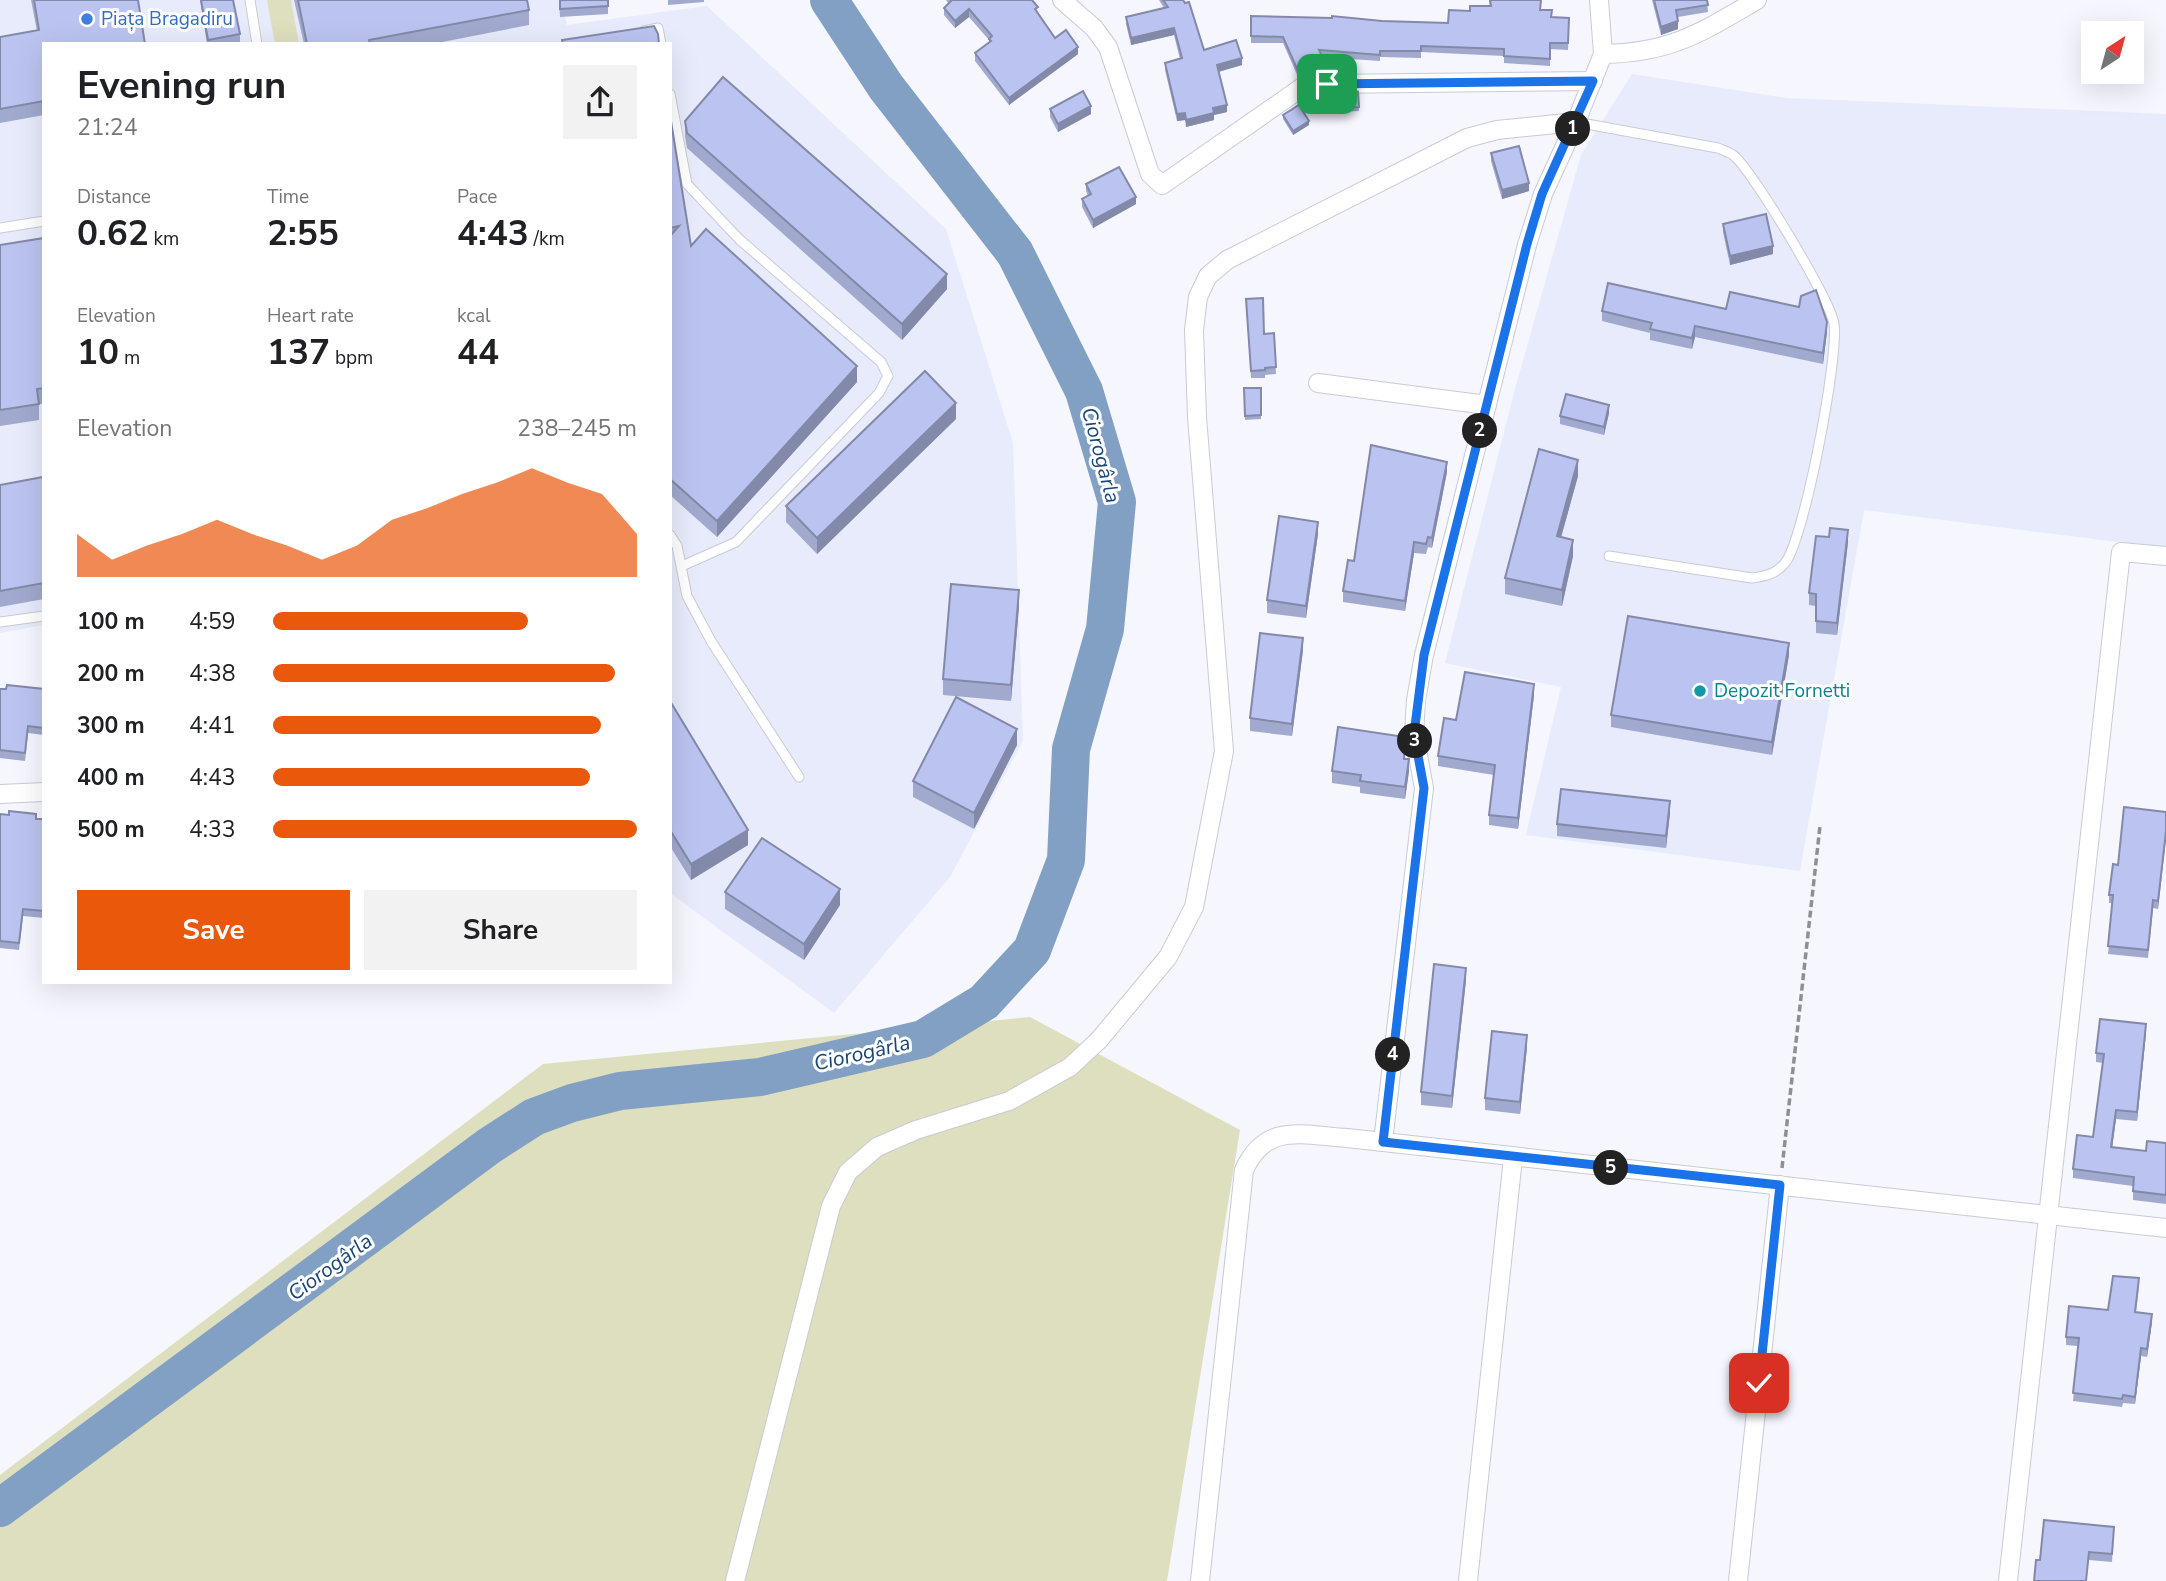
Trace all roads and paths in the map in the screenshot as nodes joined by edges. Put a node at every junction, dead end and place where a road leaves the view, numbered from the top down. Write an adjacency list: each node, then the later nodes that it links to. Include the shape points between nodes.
1 (250, 0): 6 (lane)
2 (1062, 0): 9 (street, via 1108,47 1150,174 1158,184 1166,184 1301,88)
3 (1599, 0): 8 (street)
4 (1757, 0): 8 (street, via 1680,43 1637,54)
5 (634, 32): 7 (lane, via 658,28)
6 (257, 42)
7 (661, 42)
8 (1603, 54): 9 (street)
9 (1593, 81): 11 (street)
10 (672, 105): 19 (lane, via 687,184 739,239 881,362 888,376 880,393 736,542)
11 (1576, 122): 15 (street, via 1542,194); 17 (lane, via 1732,154 1817,284 1831,310 1835,337 1829,391 1803,515 1793,552 1774,574 1752,578); 31 (street, via 1497,130 1467,138 1252,246 1217,268 1202,288 1194,330 1197,417 1224,751 1194,907 1168,957 1099,1040 1070,1067 1009,1101 893,1139 862,1157 843,1179 805,1301)
12 (42, 221): 13 (lane)
13 (0, 228)
14 (1318, 383): 15 (street)
15 (1487, 405): 26 (street, via 1436,598 1416,700 1414,734 1424,788)
16 (672, 540): 19 (lane)
17 (1609, 556)
18 (2166, 556): 29 (street, via 2121,552)
19 (682, 566): 22 (lane, via 687,596 711,641)
20 (42, 616): 21 (lane)
21 (0, 622)
22 (799, 777)
23 (42, 792): 24 (street)
24 (0, 794)
25 (1820, 826): 28 (path)
26 (1383, 1142): 27 (street); 32 (street, via 1289,1134 1272,1137 1253,1151 1244,1170)
27 (1513, 1158): 28 (street); 33 (street)
28 (1780, 1185): 29 (street); 34 (street)
29 (2048, 1216): 30 (street); 35 (street)
30 (2166, 1228)
31 (735, 1581)
32 (1200, 1581)
33 (1468, 1581)
34 (1738, 1581)
35 (2008, 1581)

